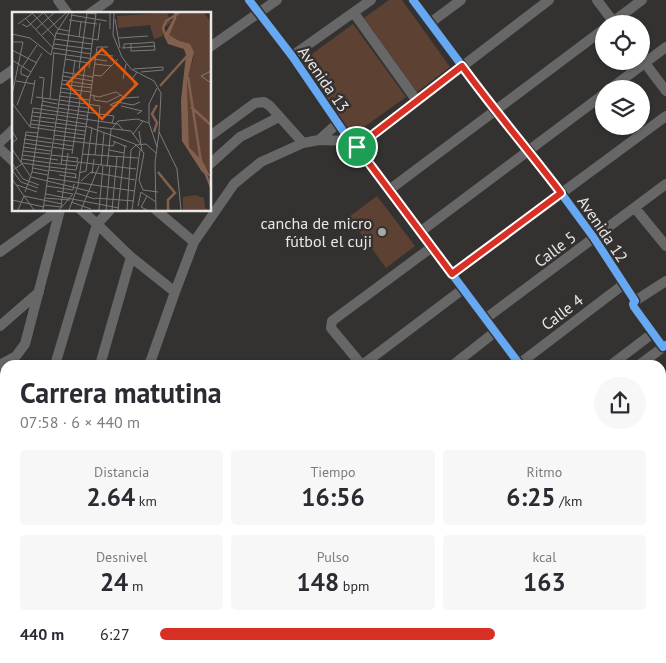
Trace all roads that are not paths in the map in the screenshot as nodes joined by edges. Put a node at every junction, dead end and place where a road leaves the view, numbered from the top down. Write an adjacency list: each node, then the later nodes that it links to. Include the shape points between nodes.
1 (58, 0): 11 (street)
2 (109, 0): 12 (street)
3 (249, 0): 13 (street, Avenida 13)
4 (277, 0): 13 (street)
5 (371, 0): 14 (street)
6 (413, 0): 17 (street, Avenida 12)
7 (460, 0): 17 (street)
8 (549, 0): 23 (street)
9 (597, 0): 15 (street)
10 (642, 0): 16 (street)
11 (67, 12)
12 (92, 12)
13 (258, 13): 19 (street); 21 (street, Avenida 13)
14 (354, 13): 21 (street); 30 (street)
15 (607, 15)
16 (623, 15)
17 (430, 23): 23 (street, Avenida 12)
18 (595, 36): 32 (street)
19 (211, 46)
20 (666, 47): 22 (street)
21 (292, 56): 35 (street, Avenida 13)
22 (650, 56)
23 (462, 66): 30 (street); 32 (street, Avenida 12)
24 (12, 70): 27 (street)
25 (632, 70): 28 (street)
26 (650, 70): 29 (street)
27 (0, 79)
28 (620, 80)
29 (666, 92)
30 (417, 101): 41 (street)
31 (595, 101): 43 (street)
32 (495, 110): 43 (street, Avenida 12); 47 (street)
33 (666, 116): 48 (street)
34 (279, 117): 37 (street, via 264,102 255,103); 40 (street); 45 (street, via 240,137)
35 (338, 123): 38 (street); 41 (street, Avenida 13)
36 (12, 131): 39 (street)
37 (211, 135)
38 (319, 140): 40 (street); 41 (street)
39 (0, 142)
40 (303, 143): 58 (street, via 261,162 234,184)
41 (354, 144): 47 (street, Avenida 13)
42 (0, 149): 44 (street)
43 (528, 150): 48 (street, Avenida 12); 56 (street)
44 (12, 160)
45 (211, 163)
46 (665, 186): 49 (street, Calle 5)
47 (389, 190): 56 (street, Avenida 13)
48 (561, 193): 57 (street, Avenida 12); 63 (street)
49 (635, 208): 57 (street, Calle 5); 59 (street)
50 (58, 211): 61 (street)
51 (59, 211): 67 (street)
52 (82, 211): 55 (street)
53 (109, 211): 55 (street)
54 (157, 211): 58 (street)
55 (97, 224): 62 (street); 76 (street)
56 (420, 232): 60 (street, Avenida 13)
57 (594, 238): 65 (street, Avenida 12); 70 (street, Calle 5)
58 (194, 242): 68 (street)
59 (666, 246)
60 (432, 247): 63 (street, Avenida 13); 79 (street, via 332,321 331,328)
61 (0, 252)
62 (131, 257): 68 (street); 77 (street)
63 (452, 274): 66 (street, Avenida 13)
64 (666, 281): 69 (street)
65 (624, 284): 69 (street, Avenida 12); 83 (street, Calle 4)
66 (463, 289): 70 (street, Avenida 13); 80 (street)
67 (39, 292): 71 (street); 75 (street, via 25,344)
68 (175, 292): 78 (street)
69 (635, 301): 73 (street, Avenida 12, via 634,307)
70 (486, 319): 72 (street, Avenida 13)
71 (0, 326)
72 (495, 332): 81 (street); 82 (street, Avenida 13)
73 (653, 333): 74 (street, Avenida 12); 84 (street)
74 (665, 346): 85 (street)
75 (9, 360)
76 (57, 360)
77 (101, 360)
78 (151, 360)
79 (358, 360)
80 (370, 360)
81 (459, 360)
82 (517, 360)
83 (525, 360)
84 (619, 360)
85 (646, 360)

